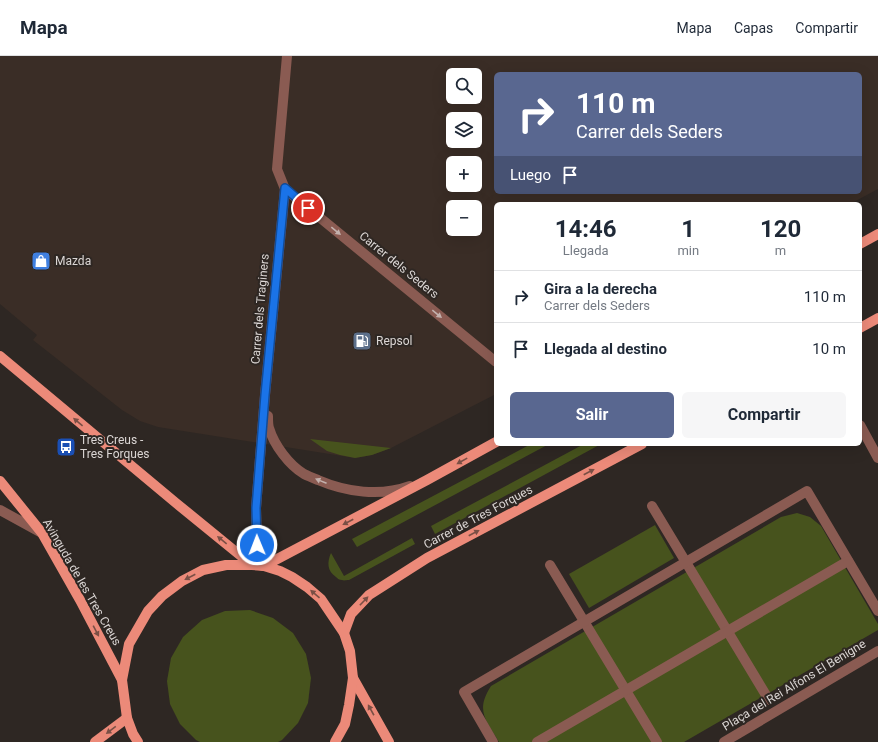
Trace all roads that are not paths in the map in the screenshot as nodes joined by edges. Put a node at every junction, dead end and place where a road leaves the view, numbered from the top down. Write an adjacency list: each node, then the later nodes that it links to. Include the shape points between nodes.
1 (287, 56): 2 (street, Carrer dels Traginers, via 277,169)
2 (285, 188): 8 (street, Carrer dels Seders, one-way to 8); 9 (street, Carrer dels Traginers)
3 (878, 234): 4 (main road)
4 (862, 243)
5 (878, 318): 6 (main road)
6 (862, 327)
7 (0, 356): 22 (main road, one-way to 7, via 176,504)
8 (494, 360)
9 (265, 395): 14 (street, one-way to 9, via 400,490 374,493 348,490 304,474 288,461 277,445 269,428); 22 (street, Carrer dels Traginers, via 256,508)
10 (862, 429): 13 (street)
11 (494, 443): 14 (main road, one-way to 14)
12 (638, 446): 26 (main road, Carrer de Tres Forques, one-way to 12, via 351,614 369,595 421,562)
13 (878, 458)
14 (427, 480): 22 (main road, one-way to 22)
15 (0, 481): 18 (main road, Avinguda de les Tres Creus)
16 (652, 506): 20 (street, Plaça del Rei Alfons El Benigne)
17 (0, 510): 18 (street)
18 (42, 533): 29 (main road, Avinguda de les Tres Creus, one-way to 29)
19 (848, 561): 20 (street, via 807,491); 23 (street); 25 (street)
20 (686, 562): 24 (street); 25 (street, Plaça del Rei Alfons El Benigne)
21 (550, 565): 24 (street)
22 (259, 566): 26 (main road, one-way to 22, via 321,599 307,587 280,571); 29 (main road, one-way to 29, via 226,565 203,570 162,596 148,611 129,644)
23 (878, 611)
24 (584, 621): 30 (street); 37 (street, via 464,692)
25 (727, 631): 30 (street); 31 (street, Plaça del Rei Alfons El Benigne)
26 (344, 633): 28 (main road, via 350,651)
27 (878, 651): 40 (street, Plaça del Rei Alfons El Benigne)
28 (353, 678): 35 (main road, via 345,724); 36 (main road, one-way to 28)
29 (122, 680): 32 (main road)
30 (626, 690): 38 (street); 39 (street)
31 (769, 700)
32 (127, 718): 33 (main road, one-way to 33); 34 (main road)
33 (95, 742)
34 (138, 742)
35 (335, 742)
36 (389, 742)
37 (493, 742)
38 (537, 742)
39 (657, 742)
40 (724, 742)

